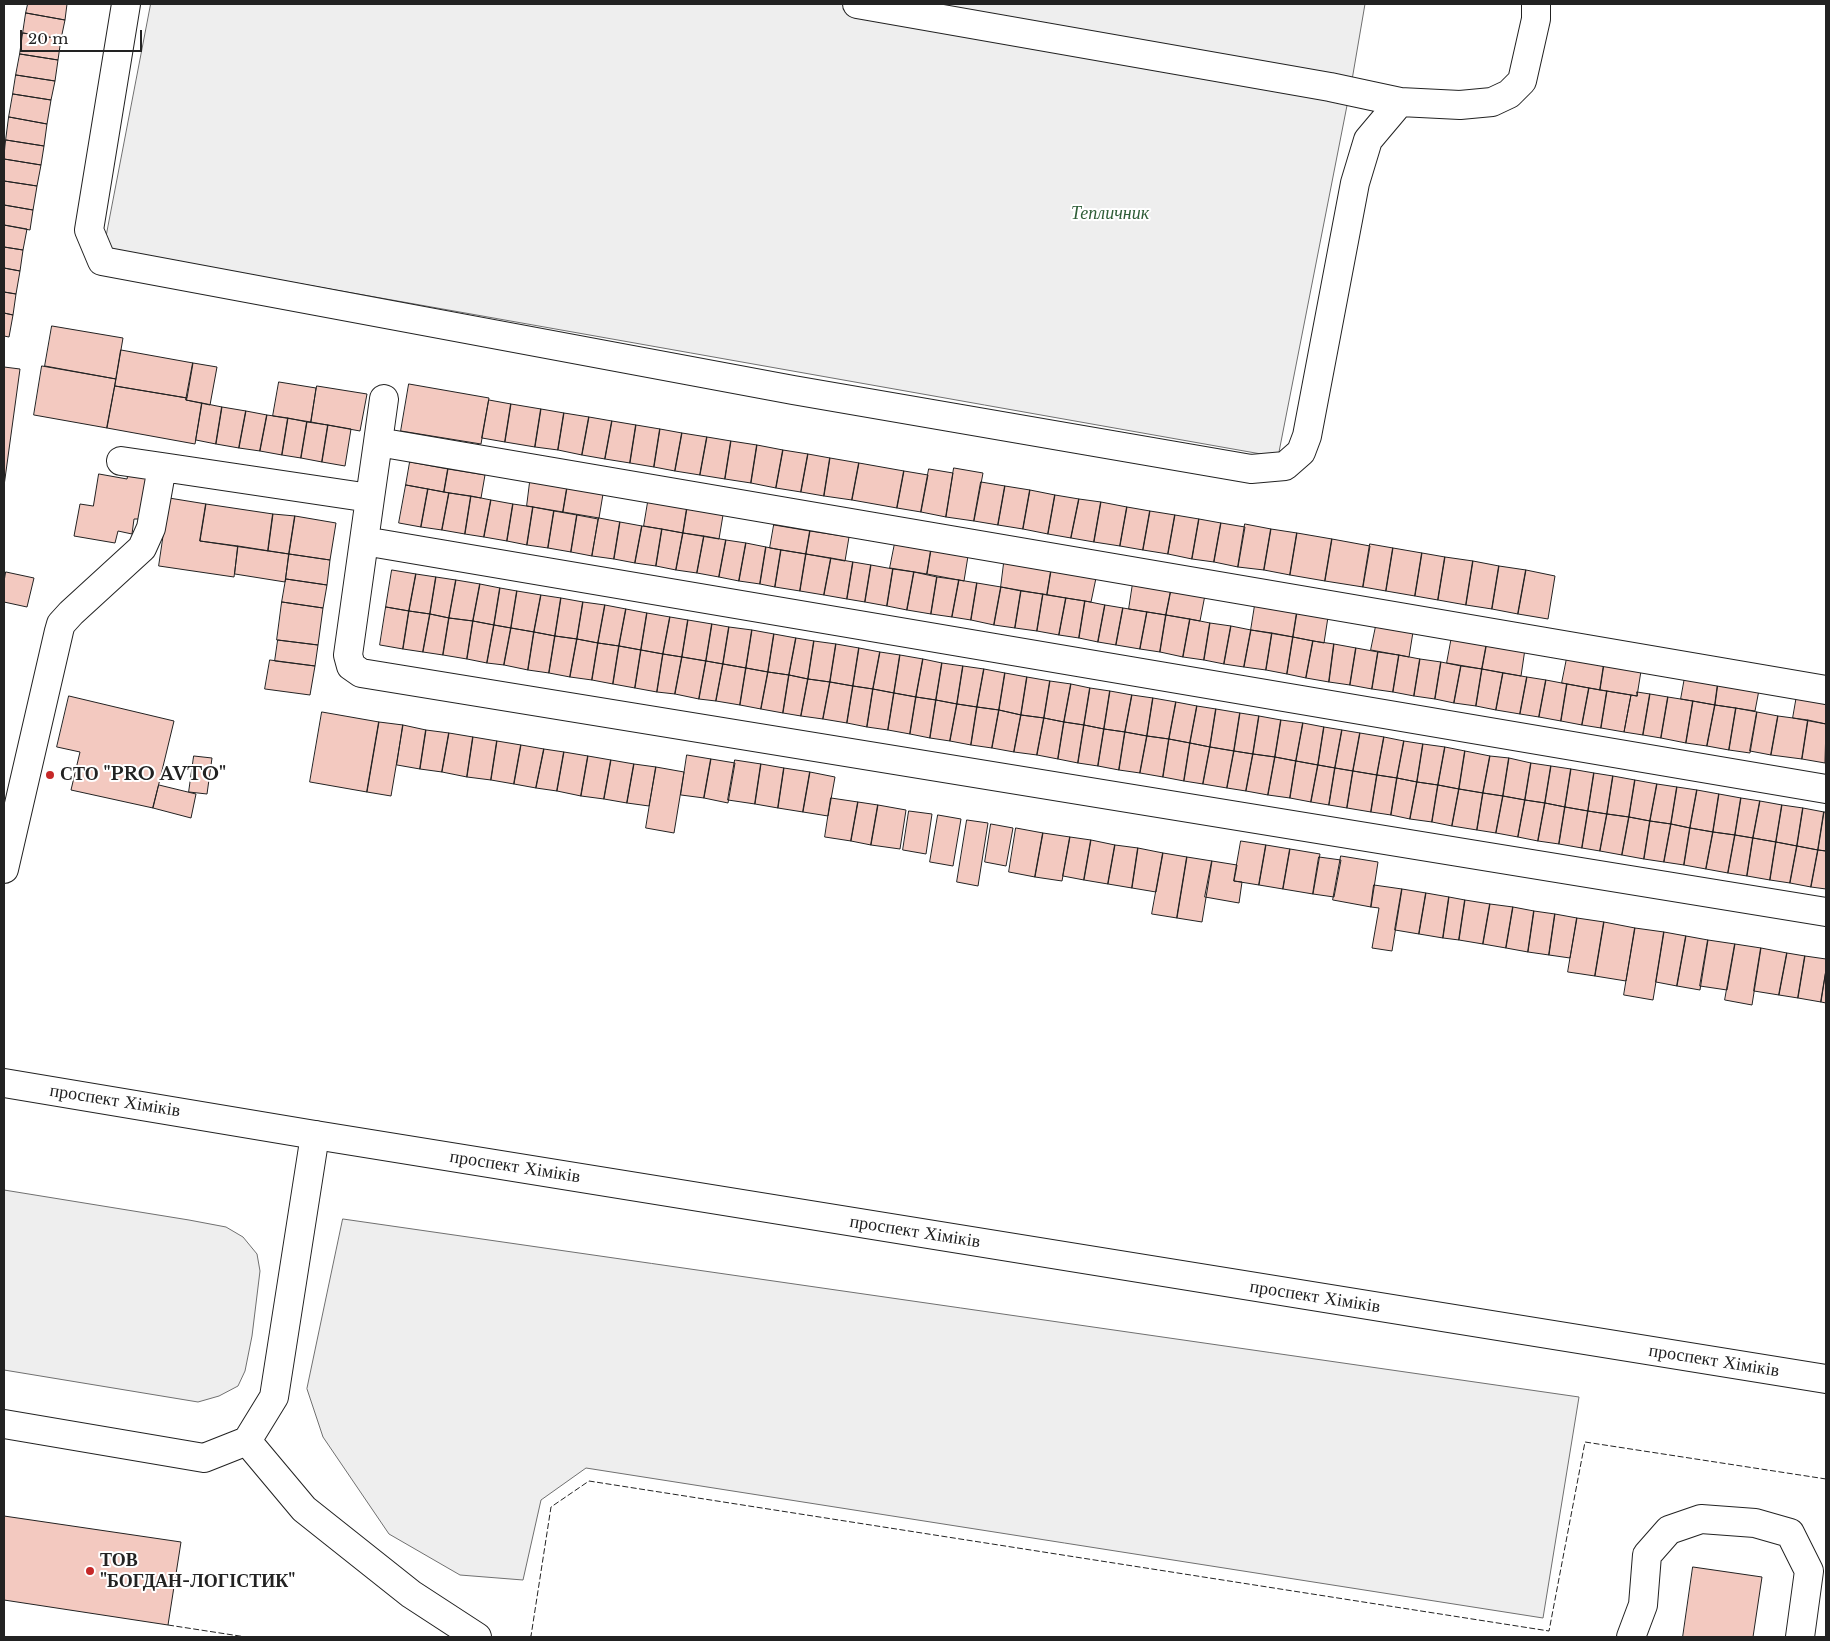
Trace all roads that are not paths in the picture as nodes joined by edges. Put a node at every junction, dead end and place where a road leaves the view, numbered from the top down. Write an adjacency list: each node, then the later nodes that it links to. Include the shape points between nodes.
1 (126, 4): 4 (main road, via 89,230 102,261 793,390 1251,469 1285,466 1301,452 1355,183 1368,140)
2 (857, 4): 4 (main road)
3 (1536, 4): 4 (main road, via 1536,19 1522,81 1509,94 1492,102 1460,105)
4 (1400, 102)
5 (384, 399): 6 (main road)
6 (378, 442): 9 (main road); 11 (main road)
7 (121, 461): 8 (main road)
8 (162, 467): 9 (main road); 13 (main road, via 151,528 142,548 61,624)
9 (370, 498): 10 (main road)
10 (364, 541): 12 (main road); 14 (main road, via 348,654 351,666 362,673)
11 (1826, 690)
12 (1826, 789)
13 (4, 869)
14 (1826, 912)
15 (4, 1083): 16 (main road, проспект Хіміків)
16 (315, 1135): 17 (main road, проспект Хіміків); 19 (main road, via 274,1397)
17 (1826, 1379)
18 (4, 1424): 19 (main road, via 204,1458)
19 (248, 1441): 20 (main road, via 304,1509 411,1594)
20 (477, 1637)
21 (1631, 1637): 22 (main road, via 1643,1605 1646,1555 1669,1530 1701,1519 1755,1523 1790,1534 1809,1571)
22 (1800, 1637)

